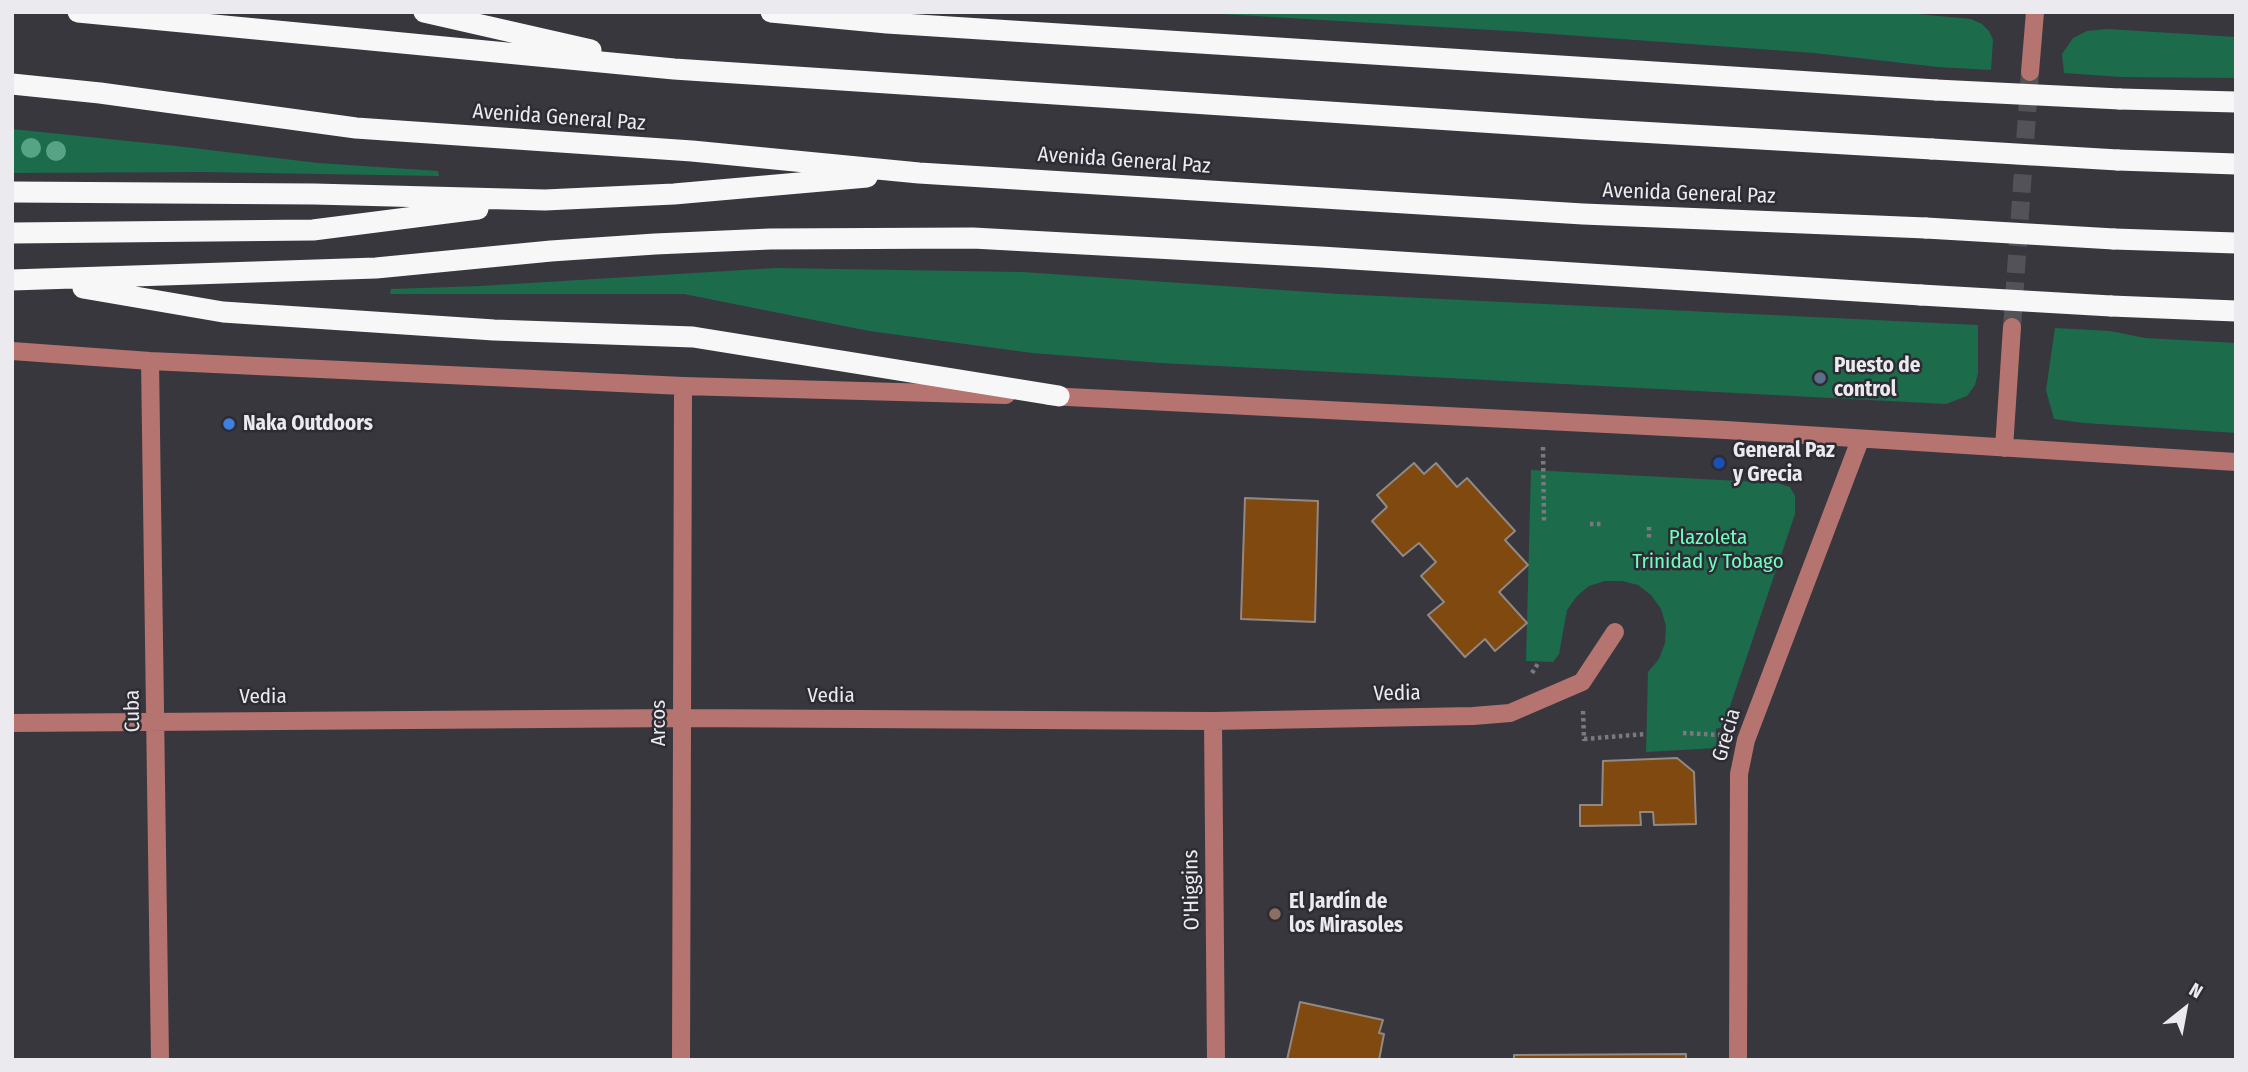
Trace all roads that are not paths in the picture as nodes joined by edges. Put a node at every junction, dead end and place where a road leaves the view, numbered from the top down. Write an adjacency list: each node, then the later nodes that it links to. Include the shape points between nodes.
1 (78, 12): 5 (highway)
2 (424, 12): 5 (highway)
3 (771, 12): 8 (highway, bridge, via 1936,90)
4 (2035, 12): 6 (street)
5 (674, 69): 9 (highway, bridge, via 1560,128)
6 (2030, 72)
7 (12, 84): 10 (highway, Avenida General Paz, via 356,128 692,151)
8 (2236, 102)
9 (2236, 164)
10 (919, 173): 12 (highway); 14 (highway, Avenida General Paz, bridge, via 1570,213)
11 (12, 192): 12 (highway)
12 (545, 200): 13 (highway, via 313,230)
13 (12, 233)
14 (2236, 243)
15 (12, 280): 16 (highway)
16 (36, 280): 17 (highway, bridge, via 376,268 655,244 973,238); 22 (highway, via 223,312 494,330 693,337)
17 (2236, 311)
18 (2012, 327): 24 (street)
19 (12, 351): 20 (street)
20 (150, 361): 21 (street); 29 (street, Cuba)
21 (683, 386): 22 (street); 27 (street, Arcos)
22 (1059, 396): 23 (street)
23 (1860, 440): 24 (street); 34 (street, Grecia, via 1746,740 1739,774)
24 (2004, 448): 25 (street)
25 (2236, 462)
26 (1615, 632): 28 (street, Vedia, via 1582,682 1510,713)
27 (682, 718): 28 (street, Vedia); 29 (street, Vedia); 32 (street, Arcos)
28 (1213, 720): 33 (street, O'Higgins)
29 (156, 721): 30 (street, Vedia); 31 (street, Cuba)
30 (12, 723)
31 (160, 1060)
32 (681, 1060)
33 (1216, 1060)
34 (1738, 1060)

